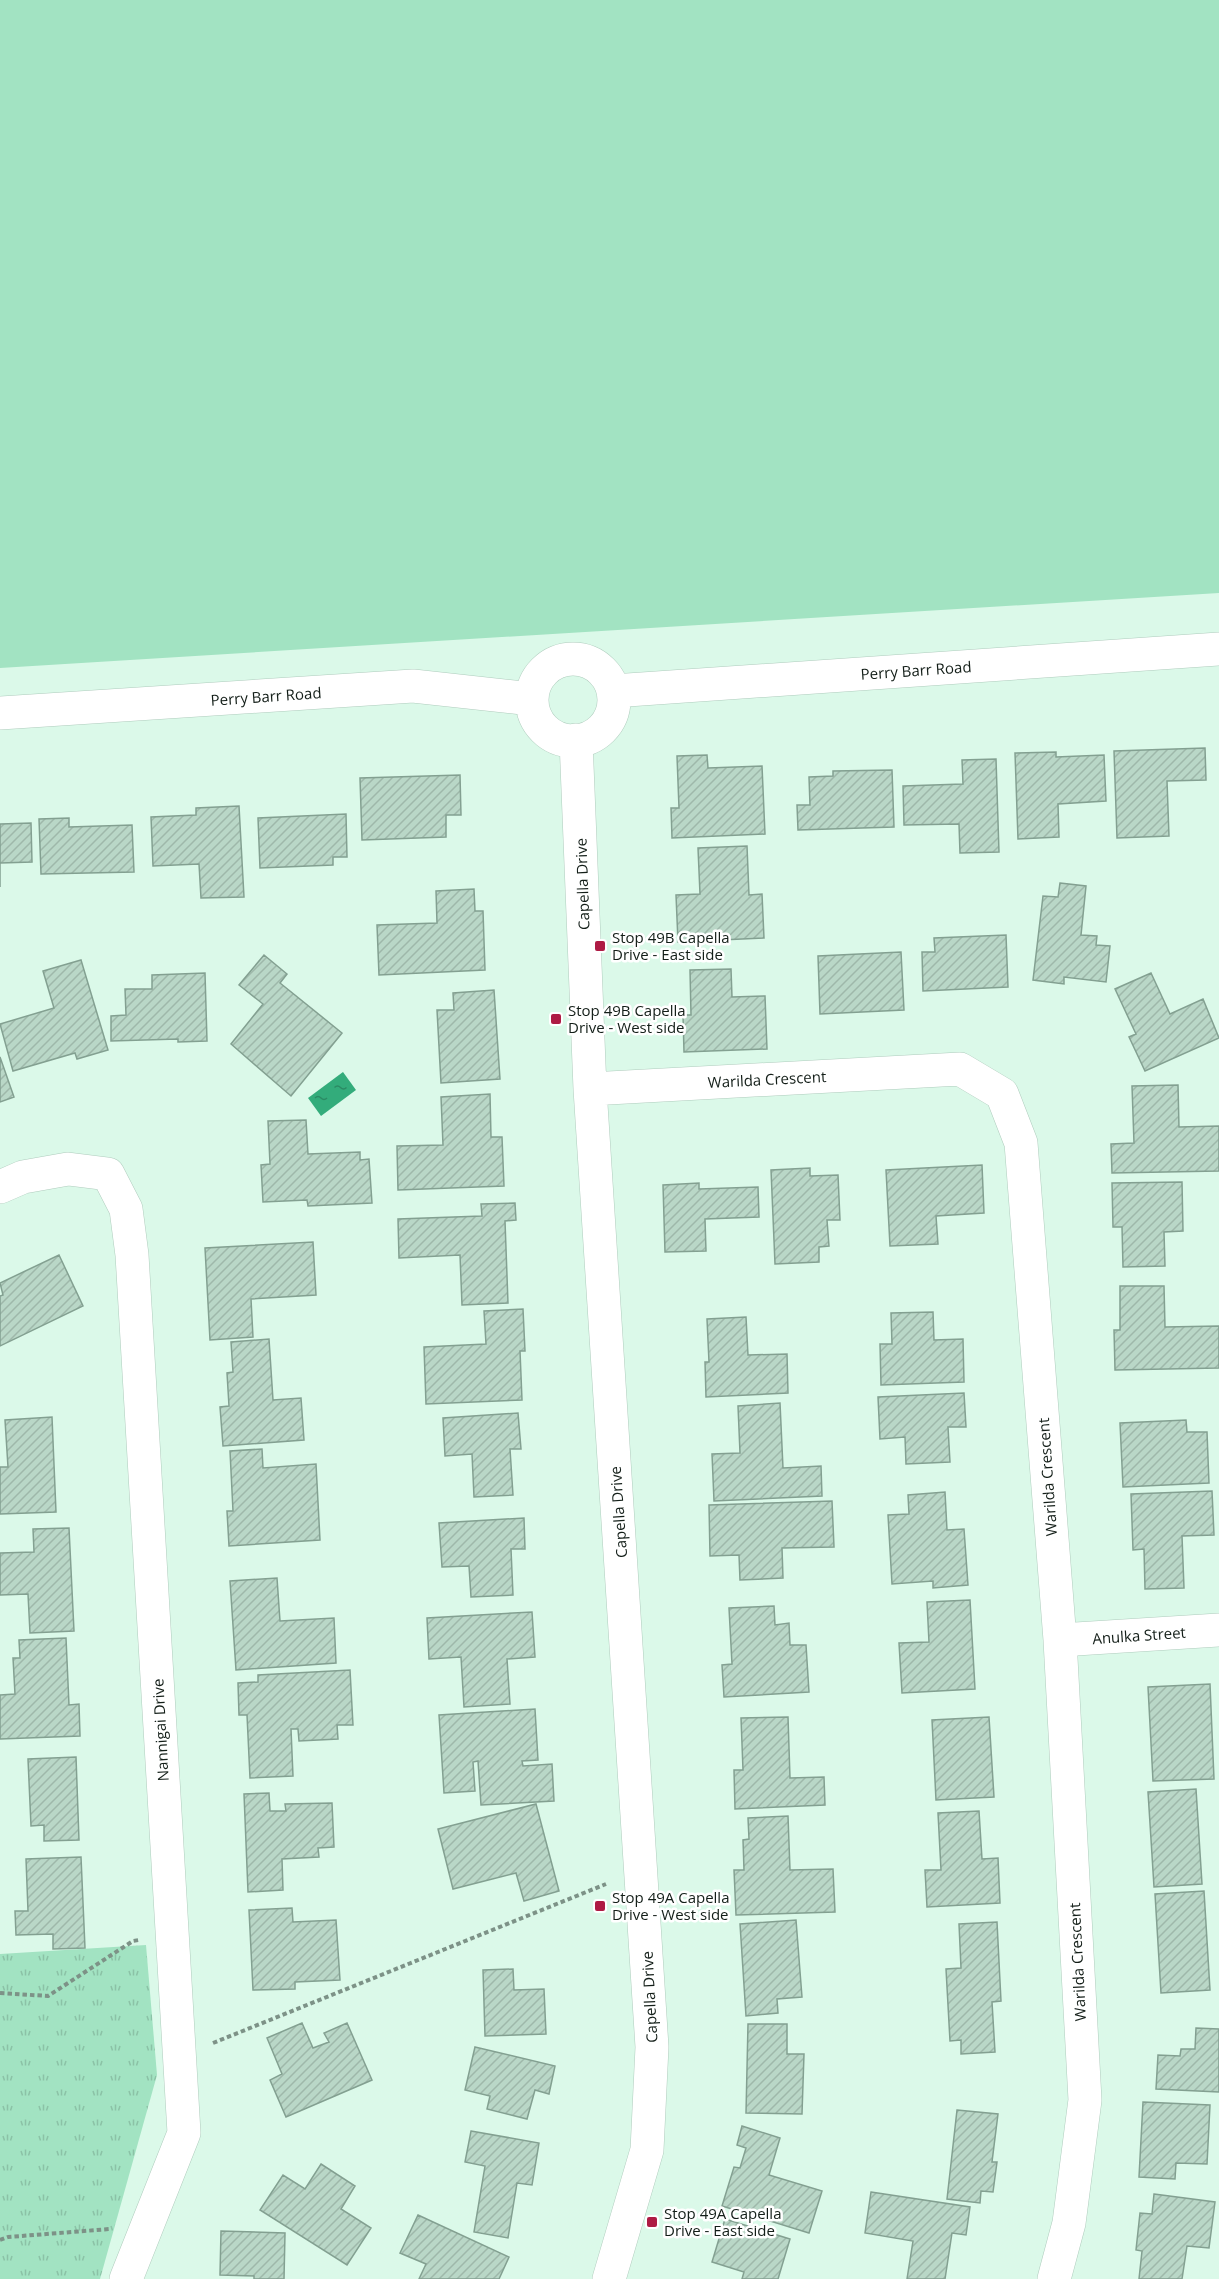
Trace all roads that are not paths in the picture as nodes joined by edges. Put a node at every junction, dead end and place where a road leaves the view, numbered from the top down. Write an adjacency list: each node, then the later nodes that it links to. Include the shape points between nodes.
1 (1219, 649): 2 (street, Perry Barr Road)
2 (613, 691): 3 (street, via 608,678 593,665 562,660 540,675); 5 (street, via 614,705 601,729)
3 (532, 699): 4 (street, Perry Barr Road, via 413,686); 5 (street, via 534,713 545,729 562,739)
4 (0, 713)
5 (576, 740): 6 (street, Capella Drive)
6 (590, 1089): 9 (street, Warilda Crescent, via 960,1069 1002,1095 1021,1143); 11 (street, Capella Drive, via 652,2047 647,2150)
7 (0, 1187): 10 (street, Nannigai Drive, via 23,1177 68,1169 108,1174 126,1209 132,1255 184,2133)
8 (1219, 1630): 9 (street, Anulka Street)
9 (1060, 1640): 12 (street, Warilda Crescent, via 1084,2100 1069,2223)
10 (126, 2279)
11 (609, 2279)
12 (1054, 2279)

